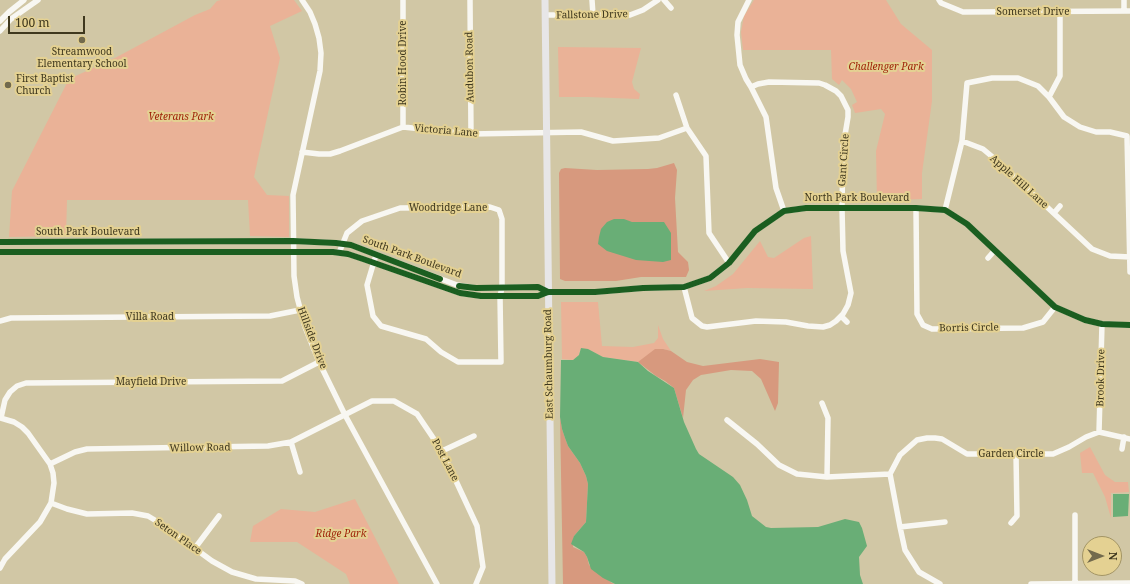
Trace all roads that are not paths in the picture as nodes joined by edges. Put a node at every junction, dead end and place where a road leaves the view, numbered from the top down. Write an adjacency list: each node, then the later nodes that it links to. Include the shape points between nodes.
1 (24, 0): 18 (street)
2 (302, 0): 28 (street, Hillside Drive, via 315,24 321,53 320,70)
3 (403, 0): 23 (street, Robin Hood Drive)
4 (470, 0): 26 (street, Audubon Road)
5 (545, 0): 16 (main road, East Schaumburg Road)
6 (592, 0): 17 (street)
7 (658, 0): 17 (street, Fallstone Drive, via 630,15)
8 (664, 0): 13 (street)
9 (749, 0): 20 (street, via 738,22 737,35 740,65)
10 (939, 0): 15 (street, Somerset Drive, via 963,12)
11 (1124, 0): 14 (street)
12 (33, 1): 19 (street)
13 (671, 8)
14 (1127, 11): 15 (street, Somerset Drive)
15 (1060, 12): 22 (street, via 1060,76)
16 (545, 15): 17 (street, Fallstone Drive); 25 (main road, East Schaumburg Road)
17 (593, 15)
18 (0, 21)
19 (0, 30)
20 (751, 87): 30 (street, Gant Circle, via 770,82 810,82 825,85 841,96 848,110 843,147); 33 (street, via 766,117 776,188)
21 (676, 95): 24 (street)
22 (1049, 97): 27 (street, via 1038,86 1018,78 992,78 967,83); 45 (street, via 1064,117 1080,127 1127,136)
23 (403, 127): 26 (street, Victoria Lane); 28 (street, Victoria Lane, via 340,151 319,154)
24 (687, 128): 25 (street, Victoria Lane, via 659,138 613,140 581,132); 48 (street, via 706,156 709,233)
25 (547, 132): 26 (street, Victoria Lane); 52 (main road, East Schaumburg Road)
26 (471, 134)
27 (962, 141): 32 (street); 34 (street, Apple Hill Lane, via 983,149)
28 (302, 152): 35 (street, Hillside Drive, via 293,195)
29 (1060, 206): 34 (street, Apple Hill Lane)
30 (842, 208): 31 (street, North Park Boulevard); 33 (street, North Park Boulevard); 56 (street, Gant Circle, via 843,251 851,294)
31 (916, 208): 32 (street, North Park Boulevard); 54 (street, Borris Circle, via 918,314 923,325 932,329 1023,328 1043,322)
32 (945, 210): 39 (street, North Park Boulevard, via 967,224)
33 (784, 211): 48 (street, North Park Boulevard, via 755,230)
34 (1054, 213): 45 (street, Apple Hill Lane, via 1092,249 1110,256)
35 (294, 241): 37 (street, South Park Boulevard); 38 (street, South Park Boulevard); 42 (street, Hillside Drive)
36 (0, 242): 37 (street, South Park Boulevard)
37 (50, 242): 41 (street)
38 (342, 244): 43 (street, Woodridge Lane); 44 (street, South Park Boulevard); 51 (street, Woodridge Lane, via 347,233 362,221 400,208 490,207 499,210 502,219)
39 (995, 250): 46 (street); 54 (street, North Park Boulevard)
40 (0, 252): 41 (street, South Park Boulevard)
41 (50, 252): 42 (street, South Park Boulevard)
42 (294, 252): 43 (street, South Park Boulevard); 55 (street, Hillside Drive, via 294,276)
43 (339, 253): 47 (street, South Park Boulevard)
44 (376, 255): 47 (street); 51 (street, South Park Boulevard, via 457,285 471,288)
45 (1130, 257): 49 (street)
46 (988, 258)
47 (374, 263): 53 (street, South Park Boulevard, via 456,292); 53 (street, via 367,285 373,316 381,326 426,339 440,352 458,362 501,362)
48 (730, 263): 50 (street, North Park Boulevard, via 710,278)
49 (1130, 272)
50 (684, 287): 52 (street, North Park Boulevard); 56 (street, via 692,318 702,326 716,327 756,321 822,327 830,325)
51 (502, 288): 52 (street, South Park Boulevard, via 538,287); 53 (street)
52 (548, 292): 53 (street, South Park Boulevard, via 538,296); 90 (main road, East Schaumburg Road)
53 (500, 296)
54 (1056, 307): 59 (street, North Park Boulevard, via 1085,320)
55 (300, 310): 57 (street, Villa Road, via 270,316 11,318); 61 (street, Hillside Drive)
56 (841, 316): 58 (street)
57 (0, 321)
58 (846, 322)
59 (1102, 324): 60 (street, North Park Boulevard); 66 (street, Brook Drive)
60 (1130, 325)
61 (319, 362): 63 (street, Hillside Drive); 64 (street, Mayfield Drive, via 282,381 26,383 10,392)
62 (822, 403): 76 (street, via 828,418)
63 (345, 415): 69 (street, Willow Road); 71 (street, Post Lane, via 372,401 394,401 417,414); 88 (street, Hillside Drive)
64 (0, 418): 73 (street, via 22,427)
65 (727, 420): 76 (street, via 779,465 797,474)
66 (1100, 432): 68 (street); 72 (street, Garden Circle, via 1053,454)
67 (474, 436): 71 (street)
68 (1127, 438): 70 (street)
69 (291, 442): 73 (street, Willow Road, via 268,446 87,449); 74 (street)
70 (1122, 449)
71 (442, 451): 89 (street, Post Lane, via 477,526 483,567)
72 (1016, 454): 75 (street, Garden Circle, via 967,454 942,439 927,438 917,440 900,455); 81 (street, via 1017,516)
73 (50, 464): 77 (street, via 54,484)
74 (300, 472)
75 (890, 474): 76 (street); 82 (street)
76 (827, 478)
77 (51, 503): 83 (street, Seton Place, via 87,514 132,513 148,516); 84 (street, via 40,522)
78 (1075, 515): 86 (street)
79 (219, 516): 83 (street)
80 (945, 522): 82 (street)
81 (1011, 523)
82 (900, 527): 91 (street, via 905,550 919,572)
83 (195, 548): 87 (street, Seton Place, via 212,562 232,572 256,579 295,581)
84 (0, 568)
85 (1130, 582): 86 (street)
86 (1075, 583): 92 (street)
87 (302, 584)
88 (437, 584)
89 (476, 584)
90 (552, 584)
91 (940, 584)
92 (1030, 584)

